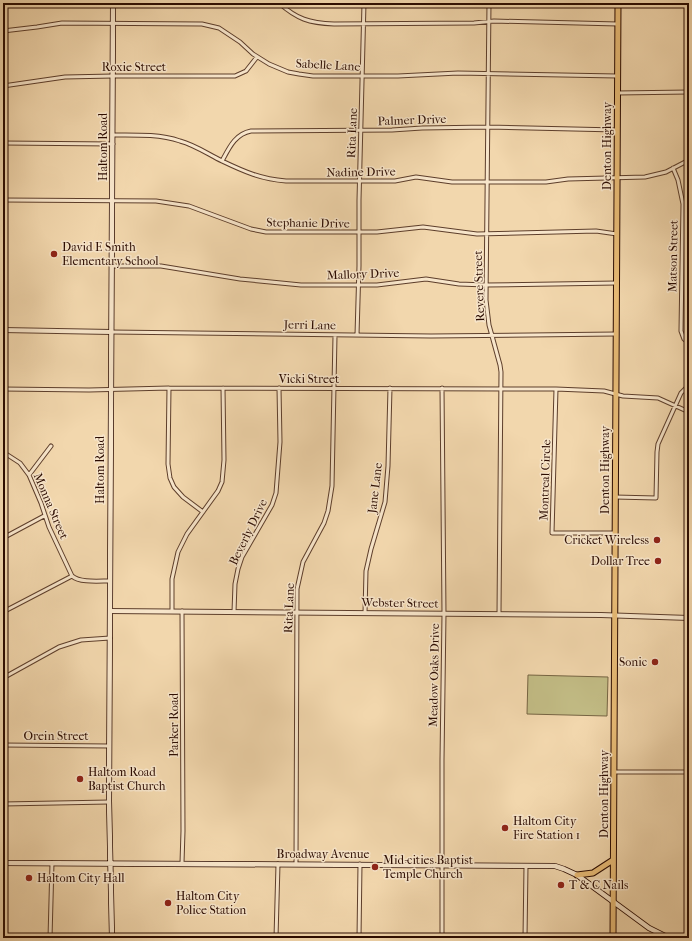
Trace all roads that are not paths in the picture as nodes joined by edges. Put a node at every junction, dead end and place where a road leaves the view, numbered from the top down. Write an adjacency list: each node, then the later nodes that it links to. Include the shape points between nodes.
1 (113, 3): 7 (main road, Haltom Road)
2 (279, 3): 8 (street, via 296,17 315,23)
3 (364, 3): 8 (street, Rita Lane)
4 (489, 3): 6 (street, Revere Street)
5 (618, 3): 9 (main road, Denton Highway)
6 (489, 22): 8 (street); 9 (street); 12 (street, Revere Street)
7 (113, 23): 10 (street, Sabelle Lane, via 62,23); 11 (street, Sabelle Lane, via 213,26 225,31); 13 (main road, Haltom Road)
8 (364, 24): 14 (street, Rita Lane)
9 (618, 24): 15 (main road, Denton Highway)
10 (3, 31)
11 (257, 57): 13 (street, Roxie Street, via 246,71 235,76); 14 (street, Sabelle Lane, via 288,72 299,74)
12 (488, 74): 14 (street, Sabelle Lane); 15 (street, Sabelle Lane); 19 (street, Revere Street)
13 (113, 76): 16 (street, Roxie Street, via 64,77); 22 (main road, Haltom Road)
14 (363, 76): 20 (street, Rita Lane)
15 (617, 76): 18 (main road, Denton Highway)
16 (3, 86)
17 (689, 92): 18 (street)
18 (617, 93): 21 (main road, Denton Highway)
19 (488, 127): 20 (street, Palmer Drive); 21 (street, Palmer Drive); 30 (street, Revere Street)
20 (361, 130): 26 (street, Palmer Drive, via 244,132 233,141); 29 (street, Rita Lane)
21 (617, 130): 28 (main road, Denton Highway)
22 (113, 135): 24 (main road, Haltom Road); 26 (street, Nadine Drive, via 150,136 181,141)
23 (3, 143): 24 (street)
24 (113, 144): 32 (main road, Haltom Road)
25 (689, 160): 27 (street, Nadine Drive)
26 (222, 161): 29 (street, Nadine Drive, via 269,180)
27 (673, 168): 28 (street, Nadine Drive, via 645,177); 46 (street, Matson Street, via 683,204 680,332)
28 (617, 178): 30 (street, Nadine Drive); 35 (main road, Denton Highway)
29 (359, 182): 30 (street, Nadine Drive, via 395,181 416,177 452,182); 33 (street, Rita Lane)
30 (487, 182): 34 (street, Revere Street)
31 (3, 200): 32 (street, Stephanie Drive)
32 (113, 200): 33 (street, Stephanie Drive, via 181,204 266,232); 36 (main road, Haltom Road)
33 (359, 232): 34 (street, Stephanie Drive, via 423,227 462,233); 38 (street, Rita Lane)
34 (486, 233): 35 (street, Stephanie Drive, via 596,231); 39 (street, Revere Street)
35 (617, 234): 37 (main road, Denton Highway)
36 (112, 266): 38 (street, Mallory Drive, via 160,266 276,284); 41 (main road, Haltom Road)
37 (616, 283): 39 (street, Mallory Drive); 42 (main road, Denton Highway)
38 (359, 284): 39 (street, Mallory Drive, via 377,285 426,279); 43 (street, Rita Lane)
39 (486, 285): 45 (street, Revere Street)
40 (3, 330): 41 (street, Jerri Lane)
41 (111, 332): 44 (street, Jerri Lane); 56 (main road, Haltom Road)
42 (616, 334): 45 (street, Jerri Lane); 58 (main road, Denton Highway)
43 (357, 335): 44 (street, Jerri Lane); 45 (street, Jerri Lane)
44 (335, 336): 51 (street, Rita Lane)
45 (492, 336): 57 (street, Revere Street, via 500,365)
46 (689, 343)
47 (689, 385): 59 (street, via 681,393)
48 (169, 388): 49 (street, Vicki Street); 56 (street, Vicki Street); 65 (street, via 170,478 183,497)
49 (224, 388): 50 (street, Vicki Street); 65 (street, via 224,471 218,491)
50 (279, 388): 51 (street, Vicki Street); 75 (street, Beverly Drive, via 280,442 276,493 272,505 242,557 235,584)
51 (334, 388): 52 (street, Vicki Street); 76 (street, Rita Lane, via 333,475 328,511 301,568)
52 (390, 388): 53 (street, Vicki Street); 77 (street, Jane Lane, via 385,502 366,571)
53 (442, 388): 57 (street, Vicki Street); 78 (street, Meadow Oaks Drive)
54 (556, 388): 57 (street, Vicki Street); 58 (street, Vicki Street); 67 (street, Montreal Circle, via 552,533)
55 (3, 389): 56 (street, Vicki Street)
56 (111, 389): 70 (main road, Haltom Road)
57 (500, 389): 79 (street, Revere Street)
58 (615, 394): 59 (street, Vicki Street, via 658,398); 64 (main road, Denton Highway)
59 (675, 406): 60 (street, Vicki Street); 64 (street, via 657,452 656,498)
60 (689, 412)
61 (51, 446): 63 (street)
62 (3, 452): 63 (street, Monna Street, via 20,464)
63 (29, 475): 66 (street, Monna Street)
64 (615, 498): 67 (main road, Denton Highway)
65 (203, 512): 72 (street, via 178,552 172,579)
66 (44, 516): 68 (street); 69 (street, Monna Street)
67 (615, 534): 80 (main road, Denton Highway)
68 (3, 538)
69 (72, 576): 70 (street, via 87,580); 74 (street)
70 (110, 581): 71 (main road, Haltom Road)
71 (110, 611): 72 (street, Webster Street); 82 (main road, Haltom Road)
72 (172, 611): 73 (street, Webster Street)
73 (182, 611): 75 (street, Webster Street); 94 (street, Parker Road)
74 (3, 612)
75 (234, 612): 76 (street, Webster Street)
76 (296, 612): 77 (street, Webster Street); 96 (street, Rita Lane)
77 (365, 613): 78 (street, Webster Street)
78 (444, 614): 79 (street, Webster Street); 98 (street, Meadow Oaks Drive)
79 (499, 614): 80 (street, Webster Street)
80 (615, 616): 81 (street, Webster Street); 86 (main road, Denton Highway)
81 (689, 618)
82 (110, 638): 83 (street, via 81,640 65,645); 85 (main road, Haltom Road)
83 (3, 678)
84 (3, 745): 85 (street, Orein Street)
85 (109, 746): 88 (main road, Haltom Road)
86 (614, 772): 87 (street); 90 (main road, Denton Highway)
87 (689, 772)
88 (109, 802): 89 (street); 93 (main road, Haltom Road)
89 (3, 804)
90 (613, 860): 100 (main road, via 597,871); 101 (main road, Denton Highway)
91 (3, 863): 92 (main road, Broadway Avenue)
92 (52, 863): 93 (main road, Broadway Avenue); 102 (street)
93 (111, 863): 94 (main road, Broadway Avenue); 103 (main road, Haltom Road)
94 (182, 863): 95 (main road, Broadway Avenue)
95 (278, 864): 96 (main road, Broadway Avenue); 104 (street)
96 (296, 864): 97 (main road, Broadway Avenue)
97 (360, 864): 98 (main road, Broadway Avenue); 105 (street)
98 (442, 865): 99 (main road, Broadway Avenue); 106 (street, Meadow Oaks Drive)
99 (526, 865): 100 (main road, Broadway Avenue, via 555,866); 107 (street)
100 (577, 875): 101 (main road, Broadway Avenue)
101 (613, 902): 108 (main road, Denton Highway); 109 (main road, Broadway Avenue, via 654,932)
102 (50, 938)
103 (112, 938)
104 (276, 938)
105 (359, 938)
106 (442, 938)
107 (525, 938)
108 (613, 938)
109 (669, 938)

